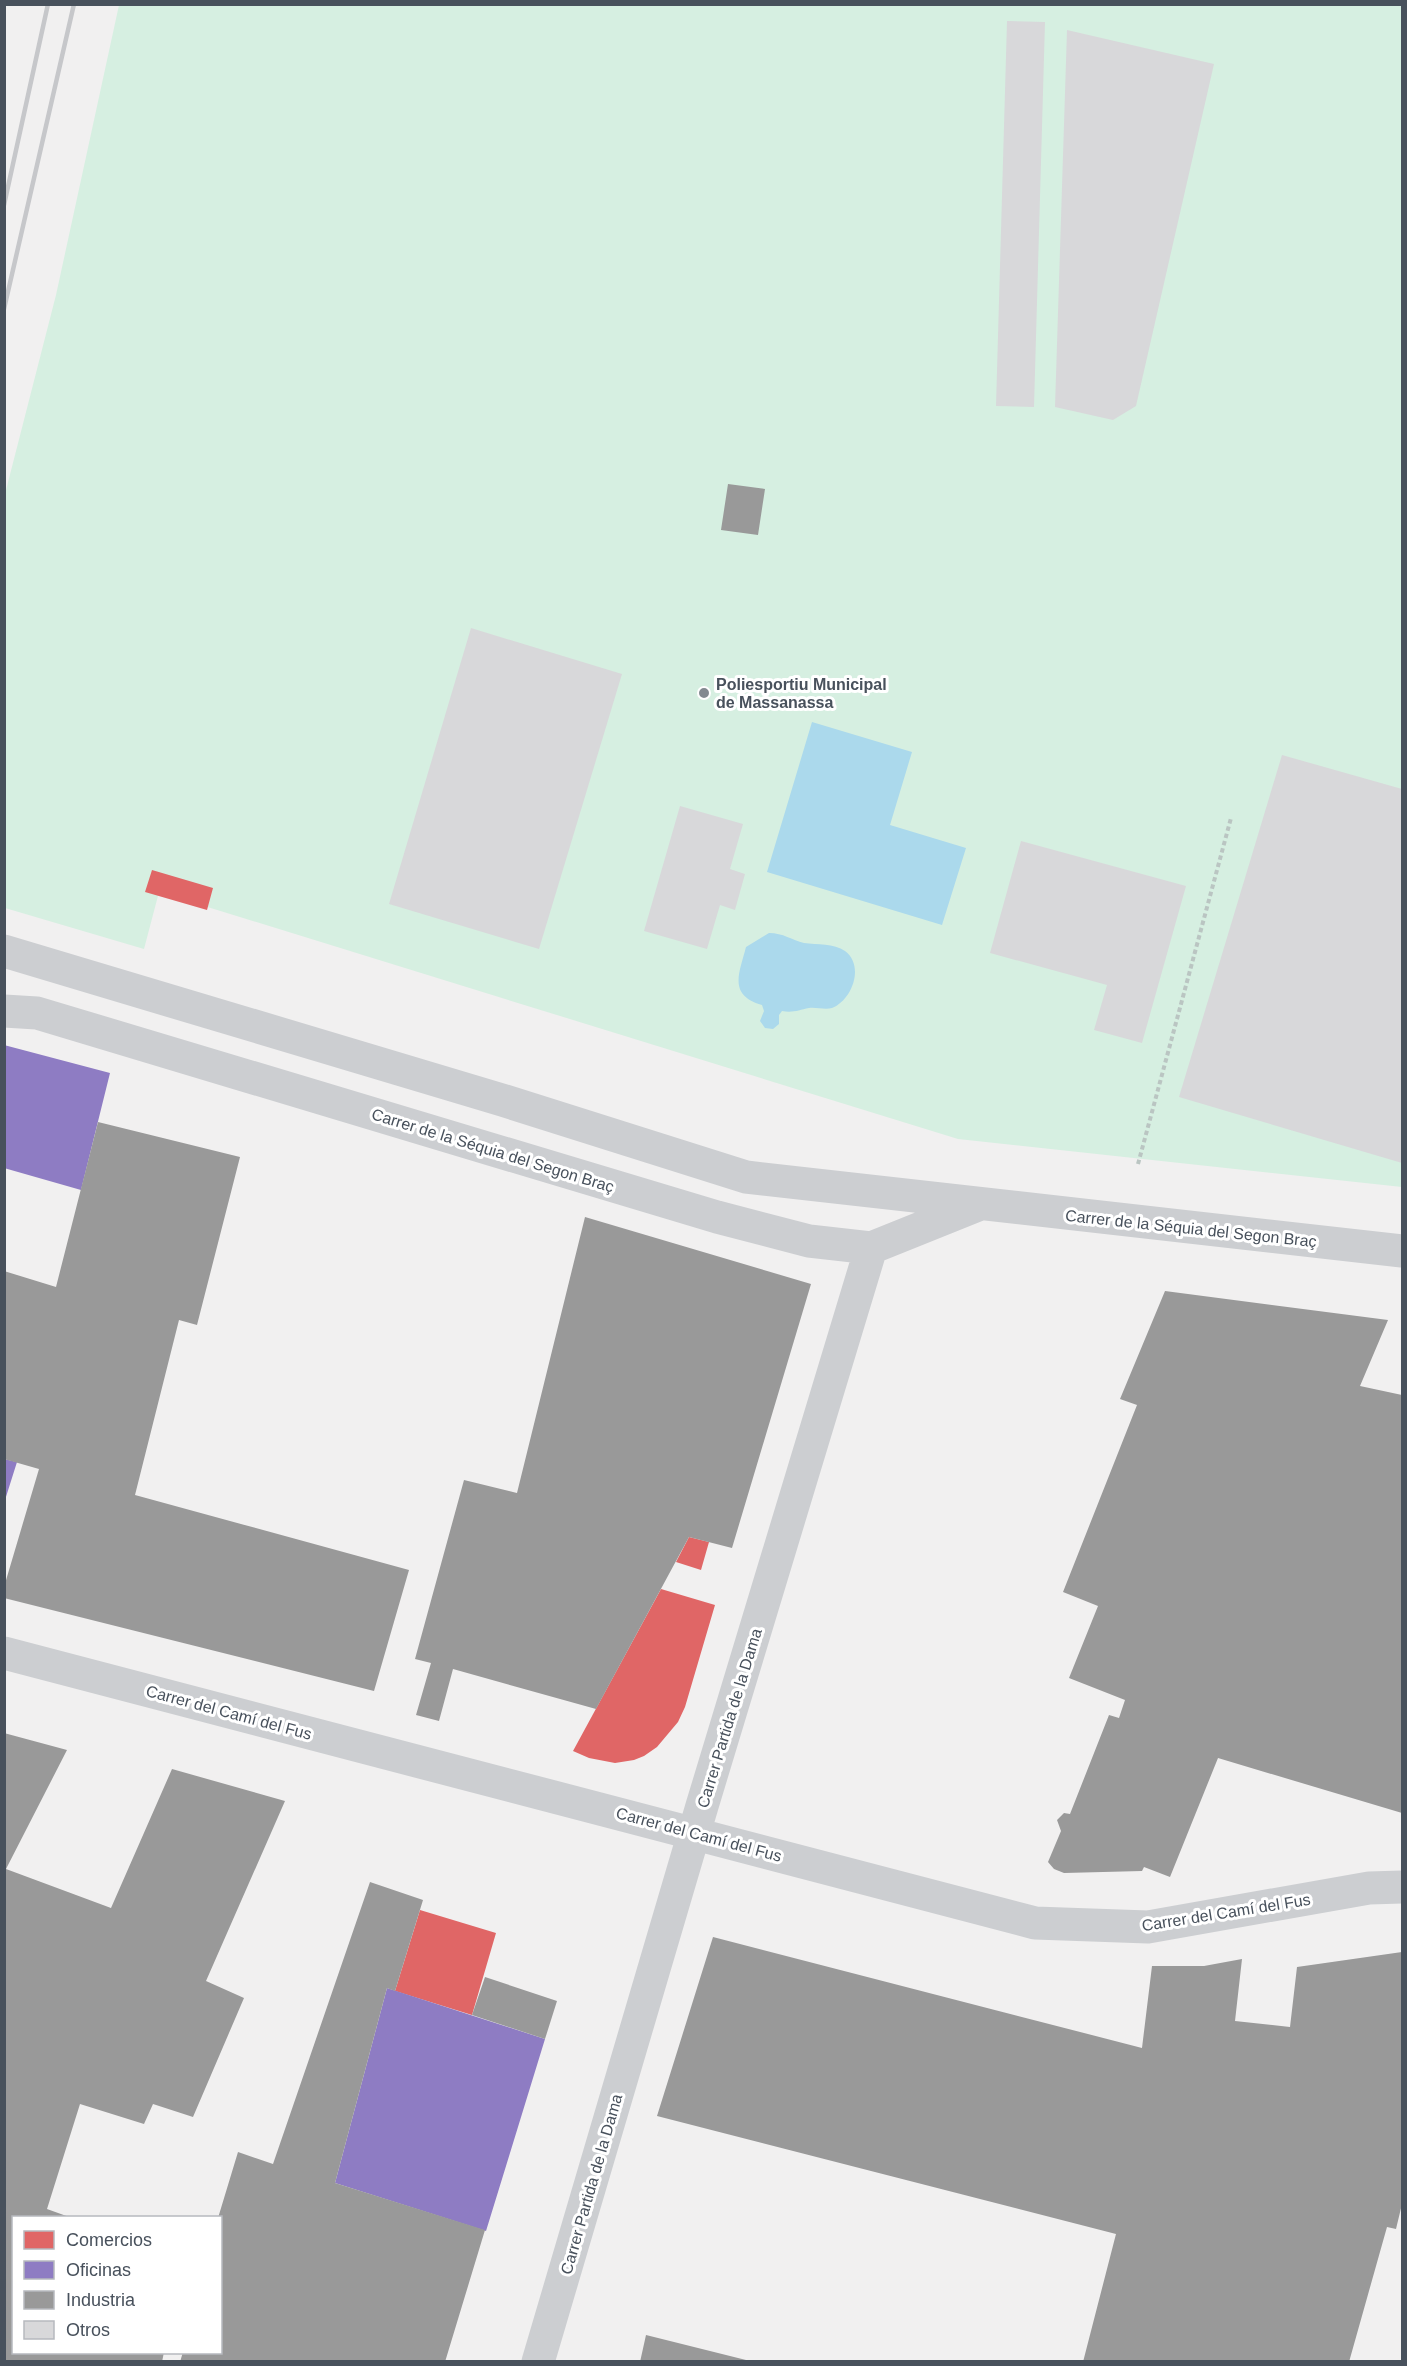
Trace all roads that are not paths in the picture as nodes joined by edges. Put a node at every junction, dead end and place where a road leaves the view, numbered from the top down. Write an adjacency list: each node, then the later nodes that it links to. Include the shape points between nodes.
1 (4, 951): 3 (street, Carrer de la Séquia del Segon Braç, via 746,1177)
2 (4, 1011): 4 (street, Carrer de la Séquia del Segon Braç, via 37,1013 717,1217 809,1241)
3 (981, 1203): 4 (street, Carrer de la Séquia del Segon Braç); 5 (street, Carrer de la Séquia del Segon Braç)
4 (871, 1248): 7 (street, Carrer Partida de la Dama)
5 (1402, 1251)
6 (4, 1653): 7 (street, Carrer del Camí del Fus)
7 (694, 1833): 8 (street, Carrer del Camí del Fus, via 1035,1923 1148,1927 1369,1888); 9 (street, Carrer Partida de la Dama)
8 (1402, 1887)
9 (538, 2361)

